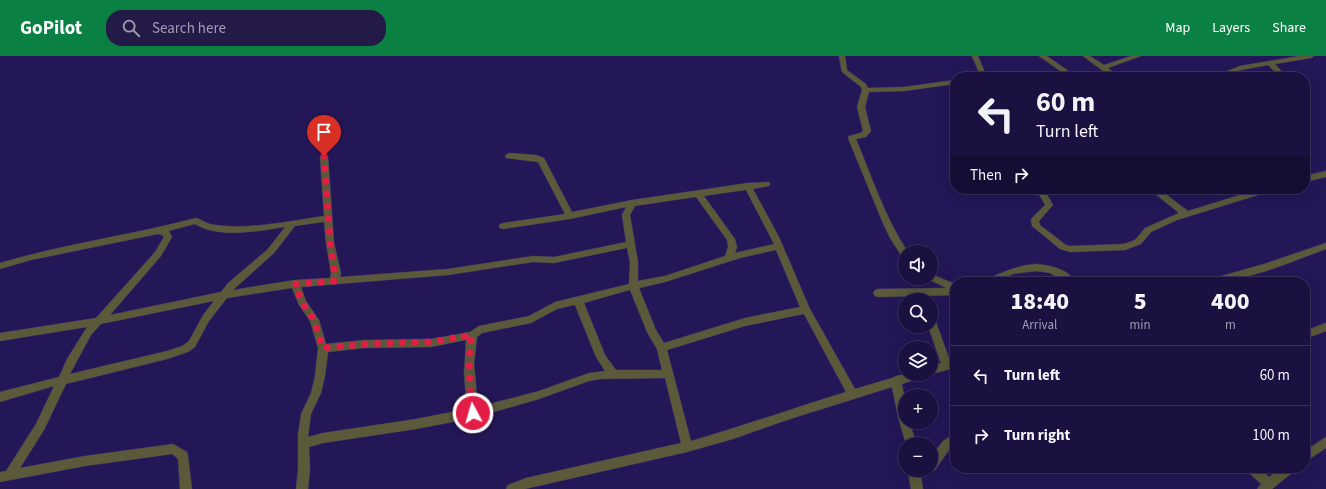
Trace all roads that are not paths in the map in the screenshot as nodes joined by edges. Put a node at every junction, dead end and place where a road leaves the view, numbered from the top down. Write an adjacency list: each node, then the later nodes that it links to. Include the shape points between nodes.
1 (842, 56): 15 (street, via 844,71)
2 (975, 56): 9 (street)
3 (1042, 56): 10 (street)
4 (1086, 56): 8 (street)
5 (1138, 56): 8 (street)
6 (1311, 56): 7 (street)
7 (1269, 62): 12 (street); 13 (street)
8 (1102, 68): 11 (street)
9 (982, 72)
10 (1066, 72)
11 (1108, 72)
12 (1229, 72)
13 (1279, 72)
14 (950, 83): 15 (street, via 904,89)
15 (866, 90): 34 (street, via 861,107 867,131 852,138)
16 (324, 156): 29 (street)
17 (509, 156): 28 (street, via 541,160)
18 (1326, 174): 19 (street)
19 (1310, 178)
20 (766, 184): 21 (street)
21 (748, 186): 22 (street); 35 (street)
22 (698, 193): 26 (street); 37 (street, via 731,239 733,244)
23 (1043, 194): 27 (street, via 1049,206 1035,223 1040,230 1066,248 1126,247 1138,242 1155,226)
24 (1160, 194): 27 (street)
25 (1252, 194): 27 (street)
26 (632, 202): 28 (street); 33 (street, via 626,215)
27 (1186, 214)
28 (570, 216): 31 (street)
29 (329, 218): 30 (street); 43 (street, via 330,243 336,273)
30 (292, 224): 32 (street, via 215,229 196,221); 51 (street, via 271,251)
31 (503, 226)
32 (158, 232): 38 (street, via 32,257); 54 (street, via 165,232 168,237 158,254)
33 (631, 244): 43 (street, via 559,259 533,259 448,272); 45 (street, via 634,262)
34 (899, 245)
35 (778, 246): 37 (street); 53 (street)
36 (1326, 246): 41 (street)
37 (728, 259): 45 (street, via 665,279)
38 (0, 266)
39 (998, 277): 40 (street, via 1012,271 1041,268 1056,271)
40 (1064, 277)
41 (1228, 277)
42 (938, 280): 46 (street)
43 (334, 281): 44 (street)
44 (295, 284): 51 (street); 60 (street, via 302,302 314,320)
45 (633, 286): 52 (street); 61 (street, via 652,332)
46 (950, 286)
47 (950, 292): 49 (street)
48 (878, 293): 50 (street)
49 (938, 293)
50 (898, 294)
51 (224, 295): 54 (street); 67 (street, via 206,318 192,344 185,349)
52 (578, 301): 58 (street, via 555,306 531,319 479,330); 66 (street, via 601,357)
53 (806, 310): 61 (street, via 745,322); 69 (street)
54 (98, 321): 59 (street); 67 (street, via 82,342)
55 (1326, 327): 57 (street)
56 (936, 333): 62 (street)
57 (1310, 333)
58 (472, 335): 60 (street, via 431,342); 71 (street, via 470,367)
59 (0, 337)
60 (323, 348): 75 (street, via 316,393 306,414)
61 (662, 348): 65 (street)
62 (950, 363)
63 (950, 365): 64 (street)
64 (938, 368)
65 (668, 374): 66 (street); 76 (street)
66 (613, 375): 71 (street, via 600,374 539,395)
67 (64, 380): 70 (street); 81 (street, via 40,427)
68 (896, 380): 69 (street); 72 (street)
69 (853, 395): 76 (street)
70 (0, 397)
71 (473, 413): 75 (street, via 323,438)
72 (909, 437)
73 (950, 442): 78 (street)
74 (1326, 442): 77 (street)
75 (303, 444): 85 (street)
76 (687, 447): 86 (street, via 526,483)
77 (1310, 453)
78 (938, 456)
79 (1256, 473): 83 (street)
80 (1283, 473): 83 (street)
81 (5, 475): 84 (street, via 173,449 183,456)
82 (917, 477): 87 (street)
83 (1266, 486)
84 (186, 489)
85 (302, 489)
86 (512, 489)
87 (916, 489)

